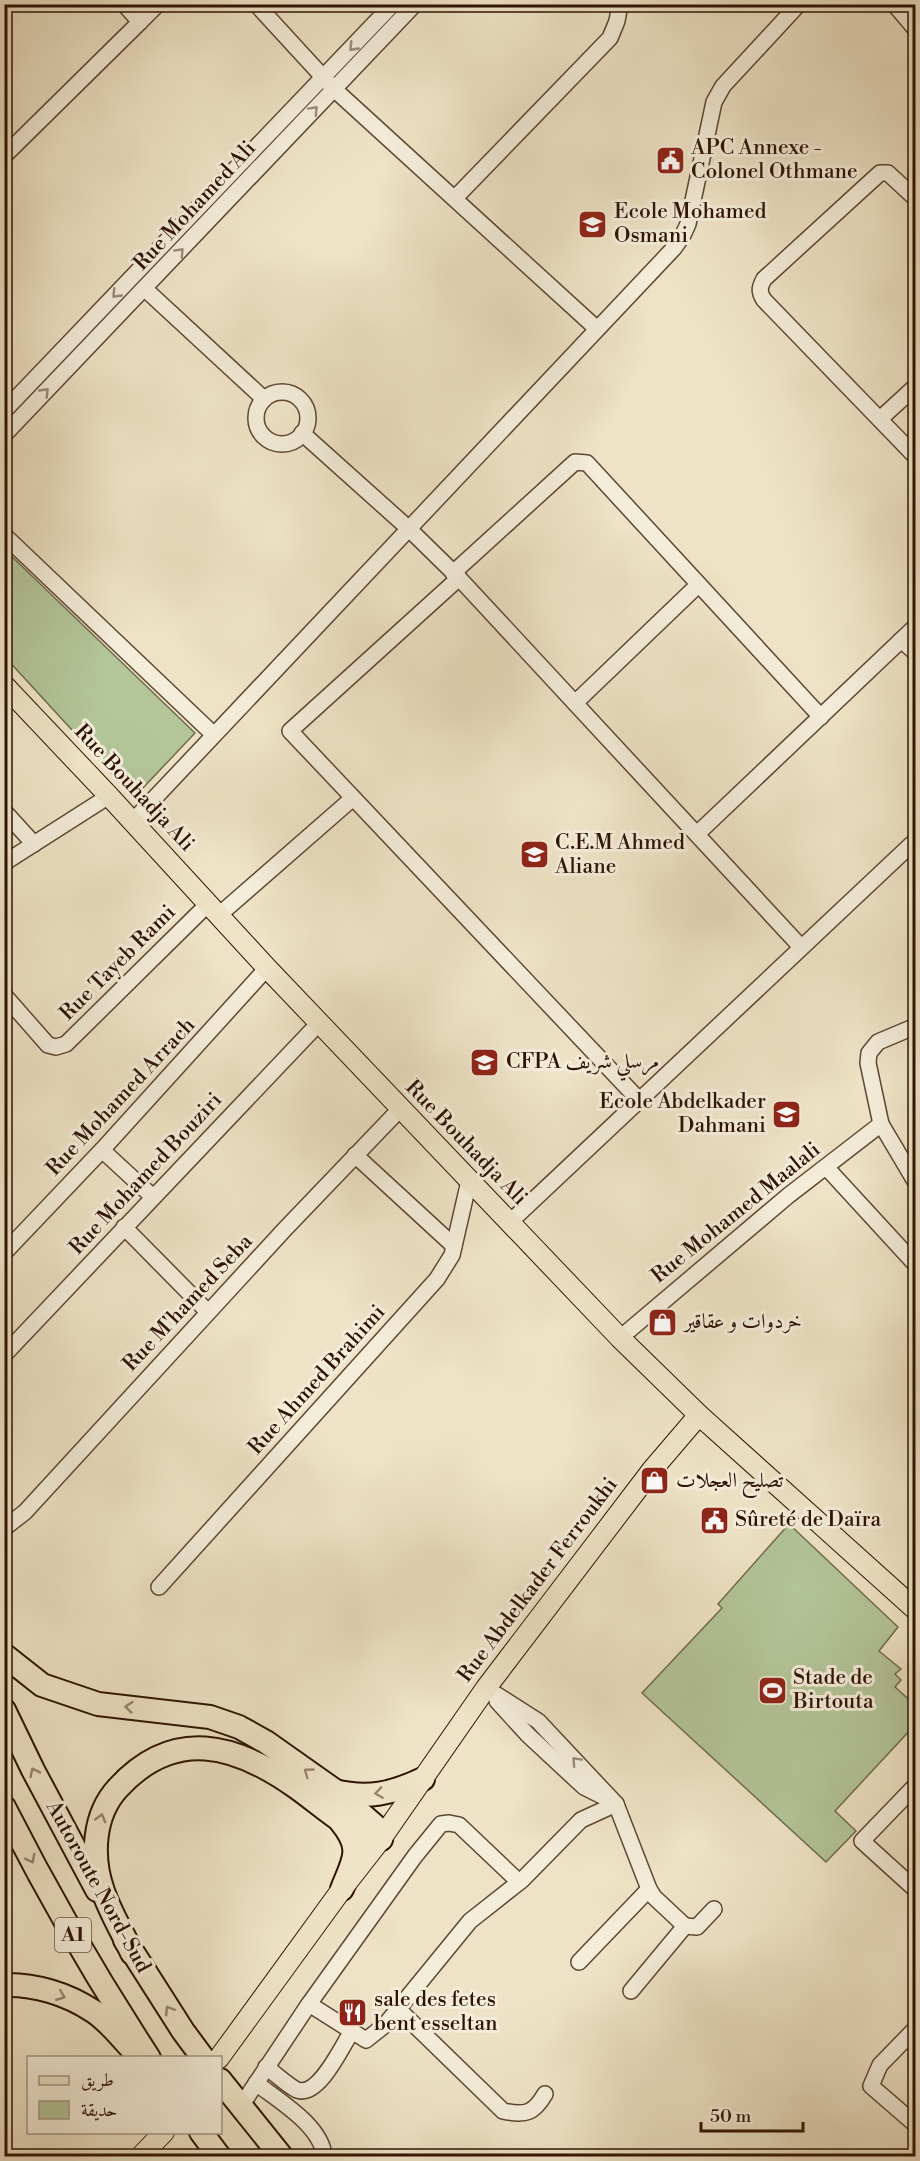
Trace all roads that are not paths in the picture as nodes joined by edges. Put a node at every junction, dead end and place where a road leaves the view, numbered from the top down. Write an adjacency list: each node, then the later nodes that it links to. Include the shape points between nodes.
1 (124, 4): 9 (street)
2 (158, 4): 9 (street)
3 (256, 4): 11 (street)
4 (393, 4): 11 (street, one-way to 11)
5 (415, 4): 12 (street, Rue Mohamed Ali)
6 (620, 4): 14 (street, via 610,38)
7 (799, 4): 17 (street, via 723,87 714,102 682,237)
8 (894, 4): 10 (street)
9 (140, 22): 13 (street)
10 (915, 30)
11 (323, 78): 12 (street); 20 (street, one-way to 20)
12 (334, 89): 14 (street); 16 (street, Rue Mohamed Ali, one-way to 12)
13 (4, 156)
14 (455, 198): 17 (street)
15 (915, 199): 21 (street, via 888,173 880,173 760,286 764,300)
16 (145, 289): 19 (street); 23 (street, Rue Mohamed Ali, one-way to 16)
17 (596, 328): 25 (street)
18 (915, 386): 21 (street)
19 (264, 399): 22 (street, via 287,392 299,399 307,414); 22 (street, via 256,414 263,436 288,443)
20 (4, 411)
21 (880, 419): 24 (street)
22 (303, 433): 25 (street)
23 (4, 435)
24 (915, 457)
25 (408, 528): 27 (street); 35 (street)
26 (4, 535): 35 (street)
27 (456, 576): 28 (street, via 575,462 582,462); 33 (street); 37 (street, via 290,731)
28 (698, 585): 33 (street); 34 (street)
29 (915, 627): 30 (street)
30 (901, 640): 31 (street); 34 (street)
31 (915, 653)
32 (4, 685): 36 (main road, Rue Bouhadja Ali)
33 (575, 703): 40 (street)
34 (821, 717): 40 (street)
35 (213, 734): 39 (street)
36 (109, 796): 39 (main road, Rue Bouhadja Ali); 42 (street)
37 (352, 798): 44 (street, Rue Tayeb Rami); 50 (street)
38 (4, 810): 42 (street)
39 (133, 821): 44 (main road, Rue Bouhadja Ali)
40 (697, 834): 45 (street)
41 (915, 840): 45 (street)
42 (34, 844): 43 (street)
43 (4, 863)
44 (214, 910): 46 (main road, Rue Bouhadja Ali); 47 (street, Rue Tayeb Rami, via 66,1044 48,1044)
45 (801, 947): 50 (street)
46 (267, 968): 48 (main road, Rue Bouhadja Ali); 53 (street, Rue Mohamed Arrach)
47 (4, 995)
48 (319, 1023): 51 (main road, Rue Bouhadja Ali); 58 (street, Rue Mohamed Bouziri)
49 (915, 1026): 52 (street, via 878,1042 869,1053)
50 (639, 1100): 59 (street)
51 (400, 1108): 54 (street, Rue M'hamed Seba); 56 (main road, Rue Bouhadja Ali)
52 (881, 1124): 55 (street, Rue Mohamed Maalali); 57 (street)
53 (102, 1150): 58 (street); 62 (street, Rue Mohamed Arrach)
54 (355, 1155): 61 (street); 64 (street, Rue M'hamed Seba)
55 (826, 1167): 63 (street); 65 (street, Rue Mohamed Maalali)
56 (470, 1181): 59 (main road, Rue Bouhadja Ali); 61 (street, Rue Ahmed Brahimi)
57 (915, 1183)
58 (153, 1197): 60 (street, Rue Mohamed Bouziri)
59 (509, 1223): 65 (main road, Rue Bouhadja Ali)
60 (124, 1227): 64 (street); 66 (street, Rue Mohamed Bouziri)
61 (454, 1246): 69 (street, Rue Ahmed Brahimi, via 437,1279)
62 (4, 1253)
63 (915, 1265)
64 (208, 1312): 68 (street, Rue M'hamed Seba, via 31,1505)
65 (620, 1338): 67 (main road, Rue Bouhadja Ali)
66 (4, 1355)
67 (699, 1415): 70 (main road, Rue Bouhadja Ali); 72 (main road, Rue Abdelkader Ferroukhi, via 645,1478)
68 (6, 1525)
69 (159, 1587)
70 (915, 1610)
71 (4, 1655): 76 (highway, one-way to 71, via 239,1727 210,1716 98,1704 42,1684)
72 (486, 1688): 74 (main road, Rue Abdelkader Ferroukhi); 77 (street, via 528,1735 584,1787)
73 (4, 1710): 87 (highway, Autoroute Nord-Sud / A1, one-way to 73, via 77,1856)
74 (423, 1779): 76 (highway, one-way to 76, via 398,1791 372,1795); 80 (main road, Rue Abdelkader Ferroukhi)
75 (915, 1785): 84 (street, via 862,1841)
76 (334, 1790): 80 (highway, via 374,1825)
77 (616, 1804): 81 (street, via 580,1820); 83 (street)
78 (4, 1807): 96 (highway, Autoroute Nord-Sud / A1, one-way to 96, via 48,1892)
79 (335, 1817): 80 (highway, via 367,1836); 82 (highway, via 352,1836 355,1846 355,1858); 87 (highway, one-way to 79, via 103,1891 97,1833 109,1798 143,1765 165,1754 212,1747 273,1773)
80 (381, 1839): 82 (main road, Rue Abdelkader Ferroukhi)
81 (519, 1882): 91 (street, via 459,1825 441,1824); 92 (street, via 470,1921)
82 (342, 1889): 98 (main road, Rue Abdelkader Ferroukhi)
83 (649, 1889): 86 (street); 88 (street)
84 (915, 1890)
85 (714, 1909): 86 (street, via 697,1927)
86 (685, 1926): 90 (street)
87 (132, 1953): 97 (highway, Autoroute Nord-Sud / A1, one-way to 87)
88 (579, 1962)
89 (4, 1985): 95 (highway, one-way to 95, via 45,1989 94,2011)
90 (631, 1991)
91 (309, 2004): 94 (street); 99 (street)
92 (398, 2009): 94 (street, via 366,2040); 102 (street, via 503,2111 528,2112 537,2107)
93 (915, 2028): 104 (street, via 880,2065 871,2086)
94 (352, 2031): 99 (street, via 321,2081 307,2091 298,2090)
95 (138, 2056)
96 (148, 2056)
97 (202, 2056)
98 (220, 2056)
99 (266, 2067): 101 (street)
100 (222, 2082): 103 (highway)
101 (256, 2082): 103 (street); 108 (street, via 309,2126 322,2144)
102 (545, 2094)
103 (241, 2106): 107 (highway)
104 (915, 2125)
105 (164, 2134): 106 (main road)
106 (141, 2157)
107 (281, 2157)
108 (324, 2157)

